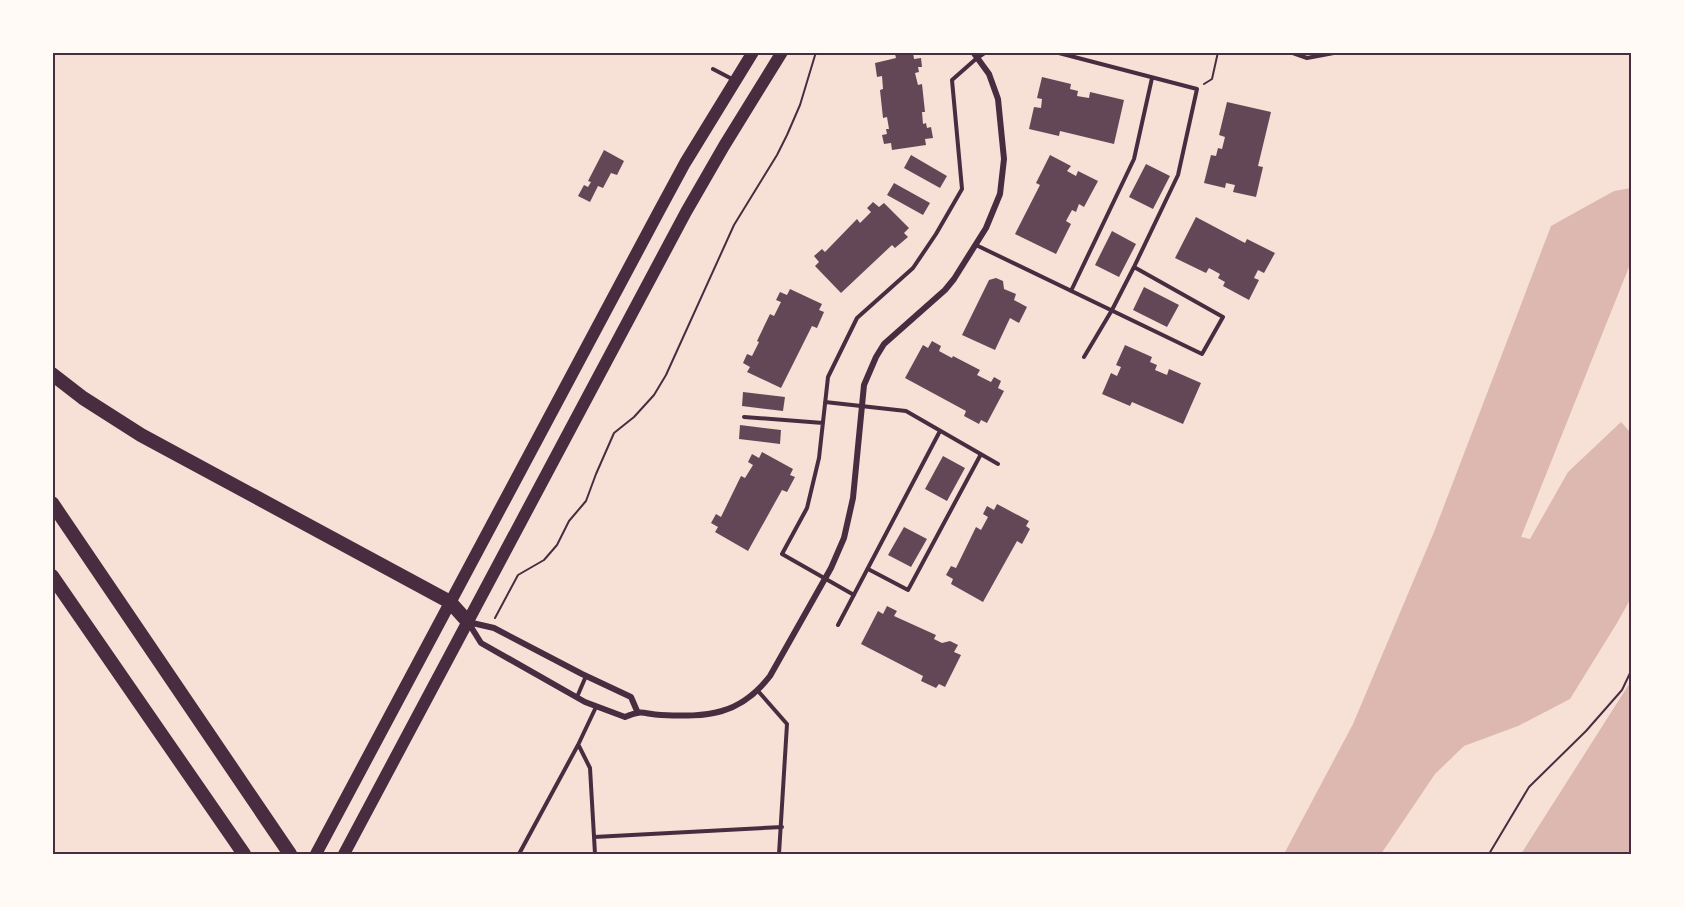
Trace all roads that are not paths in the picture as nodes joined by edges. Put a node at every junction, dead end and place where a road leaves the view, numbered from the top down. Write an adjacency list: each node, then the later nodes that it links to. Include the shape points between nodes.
1 (753, 52): 10 (main road)
2 (782, 52): 30 (main road, via 686,212)
3 (986, 52): 7 (lane)
4 (1054, 52): 9 (lane)
5 (1290, 52): 6 (lane, via 1307,58)
6 (1339, 52)
7 (975, 55): 11 (street, via 989,74 998,99 1004,159 1000,194); 17 (lane, via 952,80 962,189 913,268 858,318 828,377)
8 (713, 69): 10 (lane)
9 (1152, 78): 12 (lane, via 1197,89 1178,175); 13 (lane, via 1134,159)
10 (735, 80): 29 (main road, via 658,213)
11 (976, 245): 13 (lane); 18 (street, via 945,290 884,344 864,385)
12 (1134, 267): 14 (lane); 14 (lane, via 1222,317 1202,354)
13 (1071, 291): 14 (lane)
14 (1112, 310): 15 (lane)
15 (1084, 357)
16 (52, 374): 29 (highway, via 141,435)
17 (825, 402): 18 (lane); 20 (lane)
18 (862, 406): 21 (lane, via 906,411); 27 (street, via 851,508 844,538)
19 (744, 417): 20 (lane)
20 (823, 423): 27 (lane, via 807,508 782,554)
21 (940, 431): 22 (lane); 25 (lane)
22 (981, 454): 23 (lane); 25 (lane, via 908,590)
23 (998, 464)
24 (52, 503): 41 (highway)
25 (868, 569): 28 (lane)
26 (52, 576): 40 (highway)
27 (824, 580): 28 (lane); 33 (street)
28 (854, 595): 31 (lane)
29 (450, 602): 30 (highway); 42 (main road)
30 (468, 622): 32 (street, via 494,628); 34 (street, via 481,643); 43 (main road)
31 (838, 625)
32 (586, 676): 34 (lane); 36 (street, via 632,697)
33 (758, 691): 36 (street, via 737,706 704,716); 38 (lane, via 786,724)
34 (577, 697): 35 (street)
35 (597, 706): 36 (street, via 625,717); 37 (lane)
36 (638, 711)
37 (578, 745): 39 (lane, via 590,768); 44 (lane)
38 (782, 828): 39 (lane); 46 (lane)
39 (594, 837): 45 (lane)
40 (244, 855)
41 (290, 855)
42 (316, 855)
43 (344, 855)
44 (519, 855)
45 (595, 855)
46 (778, 855)

